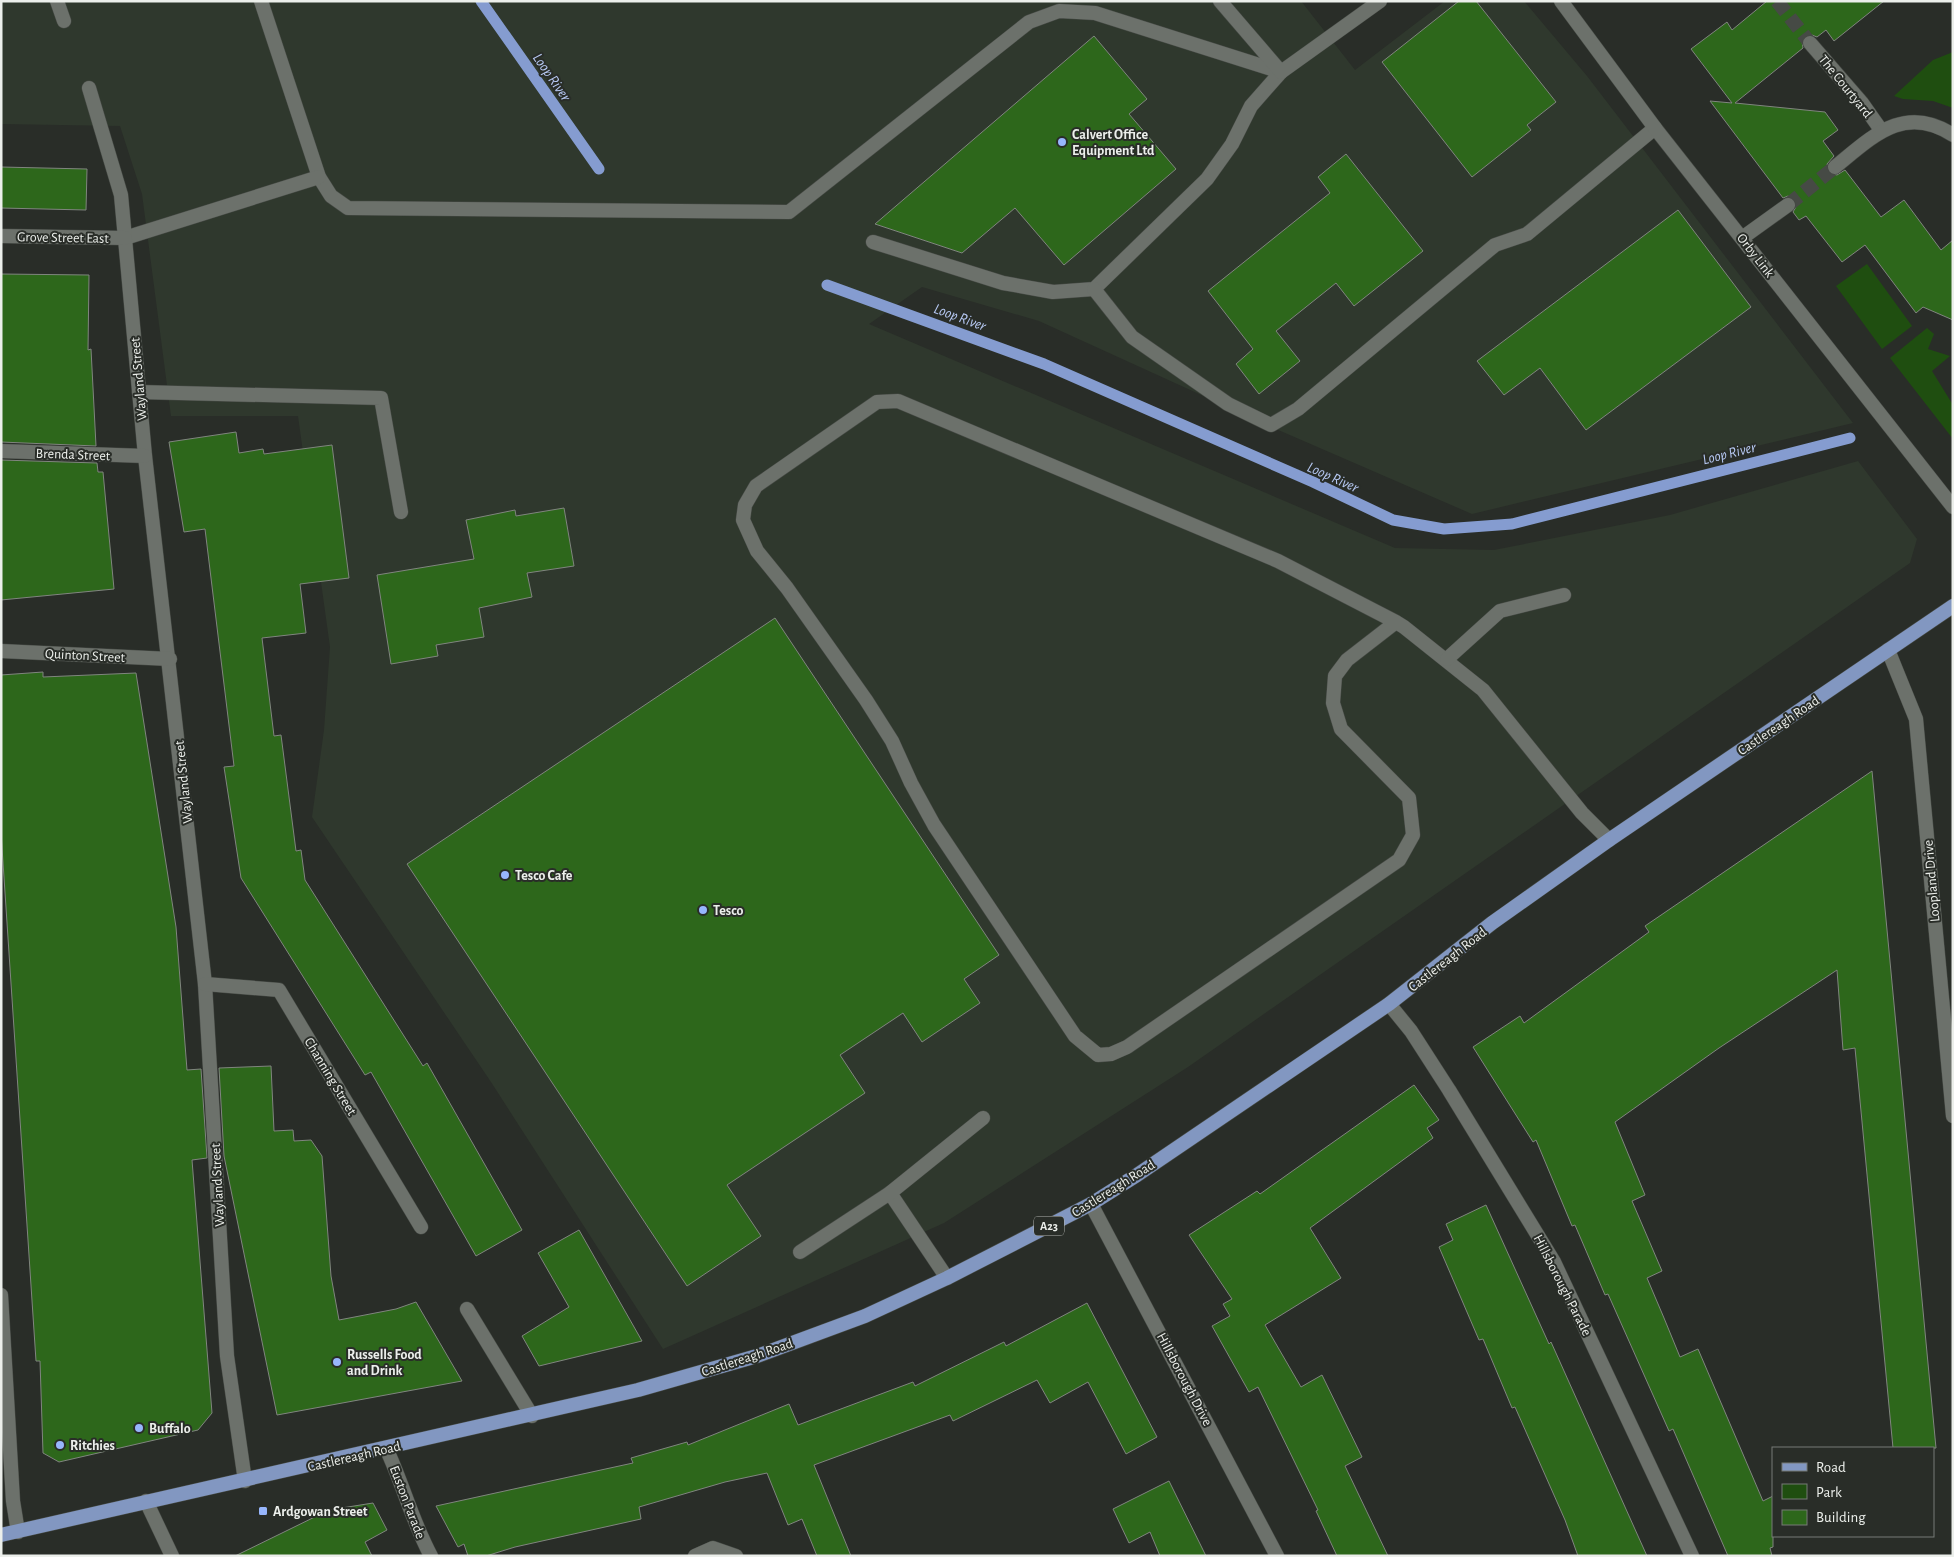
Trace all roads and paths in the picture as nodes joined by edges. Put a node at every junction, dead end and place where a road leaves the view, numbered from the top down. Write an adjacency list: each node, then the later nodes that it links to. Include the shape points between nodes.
1 (57, 1): 6 (street)
2 (261, 1): 14 (street)
3 (1220, 1): 8 (street)
4 (1380, 1): 8 (street)
5 (1562, 1): 10 (street, Orby Link)
6 (64, 21)
7 (1810, 43): 11 (street, The Courtyard)
8 (1281, 72): 14 (street, via 1103,16 1059,11 1029,22 789,212 348,208 331,196); 20 (street, via 1251,106 1232,144 1207,179)
9 (89, 88): 17 (street, Wayland Street, via 121,195)
10 (1655, 128): 18 (street, Orby Link); 20 (street, via 1527,234 1495,245 1298,409 1271,425 1228,404 1132,337)
11 (1881, 130): 12 (street, The Courtyard, via 1906,122 1936,126); 13 (street, The Courtyard)
12 (1953, 135)
13 (1835, 167)
14 (319, 177): 17 (street, Grove Street East)
15 (1788, 205): 18 (street)
16 (1, 236): 17 (street, Grove Street East)
17 (125, 238): 21 (street, Wayland Street)
18 (1742, 238): 24 (street, Orby Link)
19 (873, 242): 20 (street, via 1003,282 1053,292)
20 (1094, 290)
21 (139, 392): 23 (street, Wayland Street); 25 (street, via 381,398)
22 (1, 451): 23 (street, Brenda Street)
23 (145, 456): 31 (street, Wayland Street)
24 (1953, 507)
25 (401, 512)
26 (1564, 595): 32 (street, via 1500,611)
27 (1951, 612): 29 (main road, Castlereagh Road / A23)
28 (1396, 622): 28 (street, via 1269,558 898,401 877,402 756,486 745,504 744,520 757,551 866,700 892,741 934,825 1075,1036 1098,1055 1110,1054 1127,1046 1399,860 1413,835 1409,798 1341,729 1333,703 1336,676 1347,660); 32 (street)
29 (1888, 650): 33 (main road, Castlereagh Road / A23); 36 (street, Loopland Drive, via 1916,719)
30 (1, 651): 31 (street, Quinton Street)
31 (170, 659): 34 (street, Wayland Street)
32 (1446, 659): 33 (street, via 1483,690 1582,812)
33 (1609, 840): 35 (main road, Castlereagh Road / A23, via 1492,923)
34 (205, 984): 40 (street, Channing Street, via 279,990); 47 (street, Wayland Street, via 228,1356)
35 (1389, 1004): 39 (main road, Castlereagh Road / A23); 56 (street, Hillsborough Parade, via 1454,1098 1554,1262)
36 (1953, 1116)
37 (983, 1118): 38 (street)
38 (890, 1193): 41 (street); 42 (street)
39 (1091, 1204): 42 (main road, Castlereagh Road / A23); 55 (street, Hillsborough Drive)
40 (421, 1227)
41 (800, 1252)
42 (947, 1278): 45 (main road, Castlereagh Road / A23, via 865,1316 758,1356)
43 (1, 1295): 49 (street, via 13,1500)
44 (467, 1310): 45 (street)
45 (532, 1416): 46 (main road, Castlereagh Road / A23)
46 (386, 1448): 47 (main road, Castlereagh Road / A23); 52 (street, Euston Parade)
47 (245, 1480): 48 (main road, Castlereagh Road / A23)
48 (146, 1501): 49 (main road, Castlereagh Road / A23); 51 (street)
49 (18, 1532): 50 (main road, Castlereagh Road / A23)
50 (1, 1535)
51 (172, 1556)
52 (431, 1556)
53 (695, 1556): 54 (street, via 713,1548)
54 (736, 1556)
55 (1277, 1556)
56 (1692, 1556)

